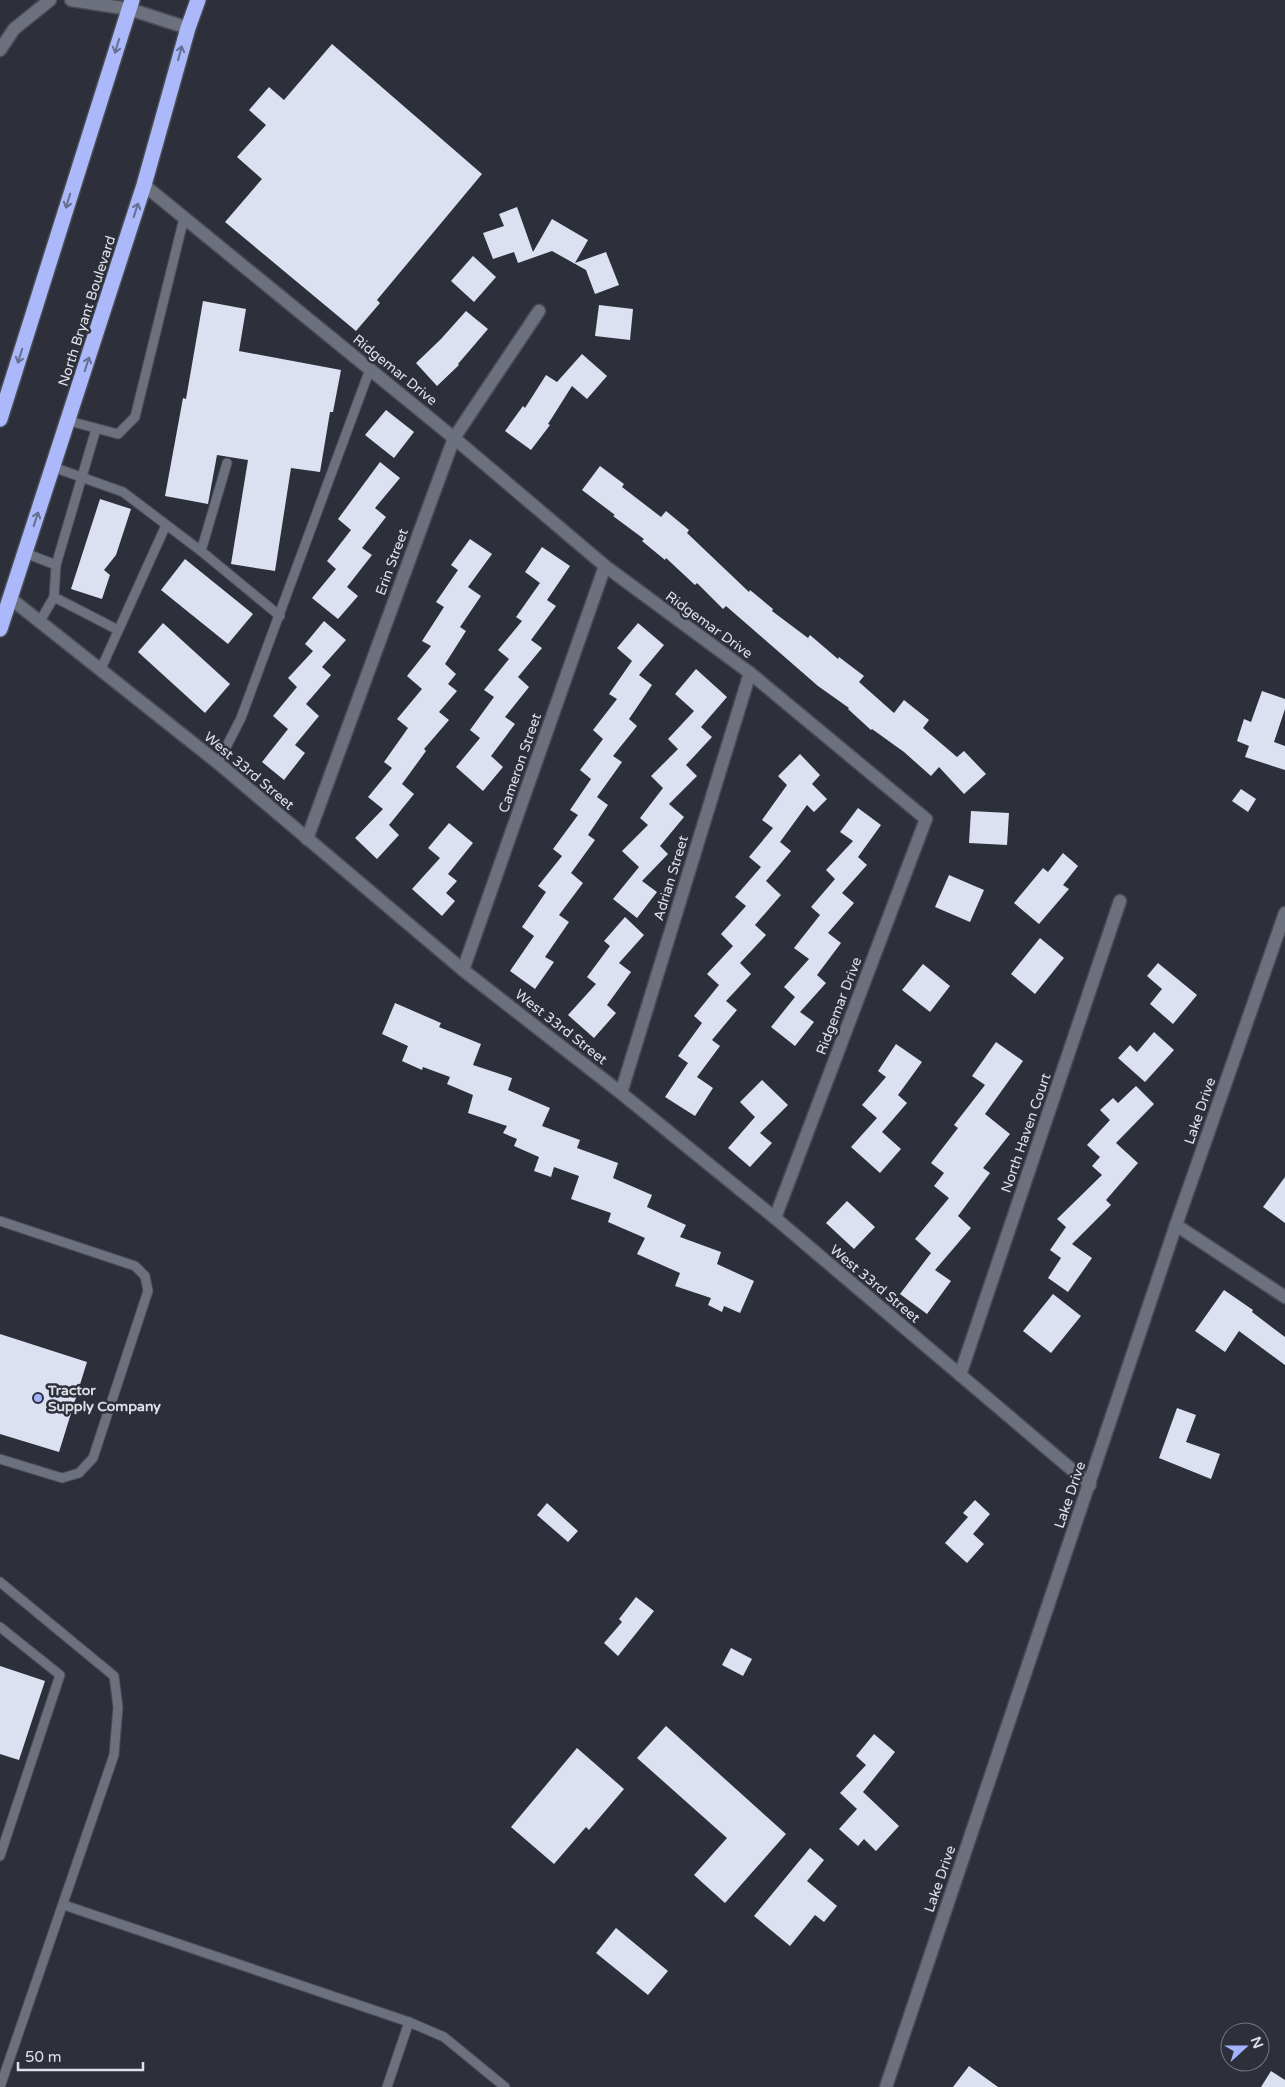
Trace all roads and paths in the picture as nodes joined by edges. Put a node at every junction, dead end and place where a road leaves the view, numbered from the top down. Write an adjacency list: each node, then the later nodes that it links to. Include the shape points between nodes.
1 (50, 0): 6 (street, via 14,29)
2 (71, 0): 4 (street)
3 (198, 0): 5 (highway, North Bryant Boulevard)
4 (130, 5): 5 (street); 11 (highway, one-way to 11)
5 (188, 28): 7 (highway, North Bryant Boulevard, one-way to 5)
6 (0, 50)
7 (144, 185): 8 (street, Ridgemar Drive); 12 (highway, North Bryant Boulevard, one-way to 7)
8 (184, 218): 10 (street, Ridgemar Drive); 13 (lane, via 135,417 118,434)
9 (539, 311): 14 (street, Erin Street)
10 (370, 369): 14 (street, Ridgemar Drive); 25 (lane)
11 (0, 419)
12 (69, 421): 13 (lane); 16 (highway, North Bryant Boulevard)
13 (96, 429): 17 (lane)
14 (454, 438): 22 (street, Ridgemar Drive); 32 (street, Erin Street)
15 (227, 463): 19 (lane)
16 (53, 467): 17 (lane); 20 (highway, North Bryant Boulevard, one-way to 16)
17 (83, 478): 18 (lane, via 124,492); 21 (lane)
18 (166, 525): 19 (lane); 28 (lane)
19 (200, 551): 25 (lane)
20 (25, 553): 21 (lane); 23 (highway, North Bryant Boulevard)
21 (56, 564): 24 (lane)
22 (605, 566): 30 (street, Ridgemar Drive); 35 (street, Cameron Street)
23 (5, 594): 26 (street, West 33rd Street); 27 (highway, North Bryant Boulevard)
24 (54, 597): 26 (lane); 28 (lane)
25 (280, 616): 31 (lane, via 241,718)
26 (40, 621): 29 (street, West 33rd Street)
27 (0, 629)
28 (118, 630): 29 (lane)
29 (100, 671): 31 (street, West 33rd Street)
30 (750, 673): 36 (street, Adrian Street); 37 (street, Ridgemar Drive, via 926,819)
31 (218, 763): 32 (street, West 33rd Street)
32 (307, 839): 35 (street, West 33rd Street)
33 (1120, 901): 41 (street, North Haven Court)
34 (1285, 913): 39 (street, Lake Drive)
35 (463, 970): 36 (street, West 33rd Street)
36 (621, 1093): 37 (street, West 33rd Street)
37 (776, 1218): 41 (street, West 33rd Street)
38 (0, 1221): 42 (lane, via 135,1266 145,1276 148,1291 93,1458 79,1473 62,1478)
39 (1176, 1225): 40 (street); 43 (street, Lake Drive)
40 (1285, 1297)
41 (960, 1375): 43 (street, West 33rd Street)
42 (0, 1459)
43 (1090, 1485): 52 (street, Lake Drive)
44 (0, 1582): 47 (lane, via 114,1676 118,1707 114,1755)
45 (0, 1626): 46 (lane, via 60,1676)
46 (0, 1856)
47 (64, 1905): 48 (lane); 49 (lane)
48 (409, 2022): 50 (lane); 51 (lane, via 444,2037)
49 (0, 2087)
50 (386, 2087)
51 (504, 2087)
52 (886, 2087)

